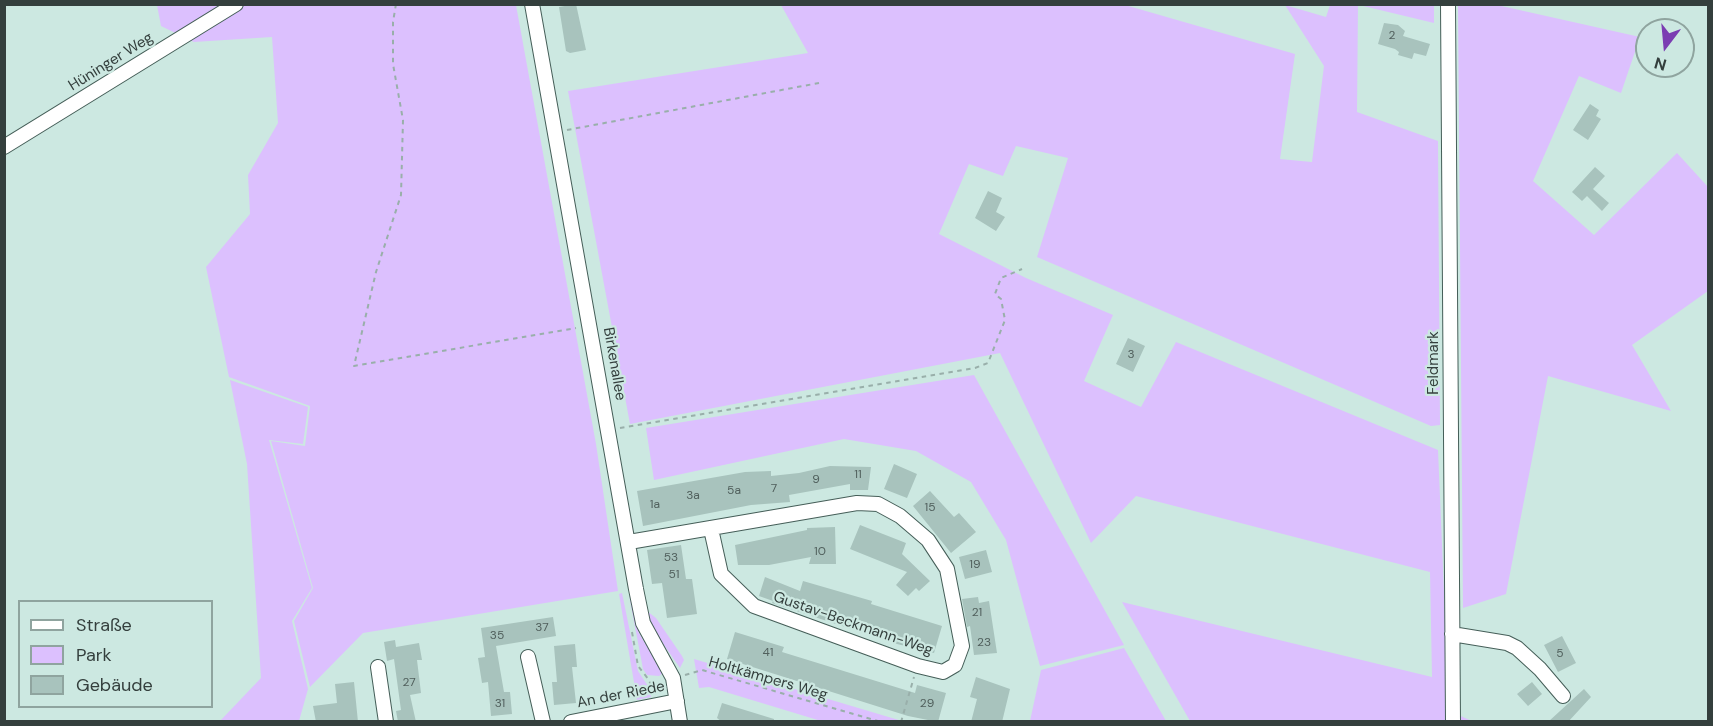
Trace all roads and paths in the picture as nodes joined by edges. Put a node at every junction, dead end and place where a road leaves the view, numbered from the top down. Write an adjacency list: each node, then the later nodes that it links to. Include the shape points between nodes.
1 (236, 4): 7 (street, Hüninger Weg)
2 (396, 4): 9 (path, via 393,64 403,120 401,195 376,272 354,366)
3 (532, 4): 6 (street, Birkenallee)
4 (1448, 4): 13 (street, Feldmark)
5 (819, 83): 6 (path)
6 (555, 132): 9 (street, Birkenallee)
7 (4, 147)
8 (1022, 269): 10 (path, via 1001,278 995,294 1001,299 1005,320 988,363)
9 (590, 326): 10 (street, Birkenallee)
10 (608, 430): 12 (street, Birkenallee)
11 (711, 529): 12 (street, Gustav-Beckmann-Weg); 15 (street, Gustav-Beckmann-Weg, via 722,574 754,606); 15 (street, Gustav-Beckmann-Weg, via 857,503 878,504 900,516 928,540 947,569 962,646 955,665 943,672)
12 (629, 542): 17 (street, Birkenallee, via 643,623)
13 (1452, 634): 19 (street, via 1517,648); 27 (street, Feldmark)
14 (528, 657): 22 (street)
15 (918, 666): 26 (path)
16 (378, 667): 21 (street)
17 (673, 678): 18 (path, Holtkämpers Weg); 20 (street, Birkenallee); 25 (path, Holtkämpers Weg, via 702,670)
18 (649, 680)
19 (1563, 696)
20 (677, 701): 23 (street, An der Riede); 24 (street, Birkenallee)
21 (386, 722)
22 (543, 722)
23 (571, 722)
24 (680, 722)
25 (881, 722)
26 (901, 722)
27 (1453, 722)

